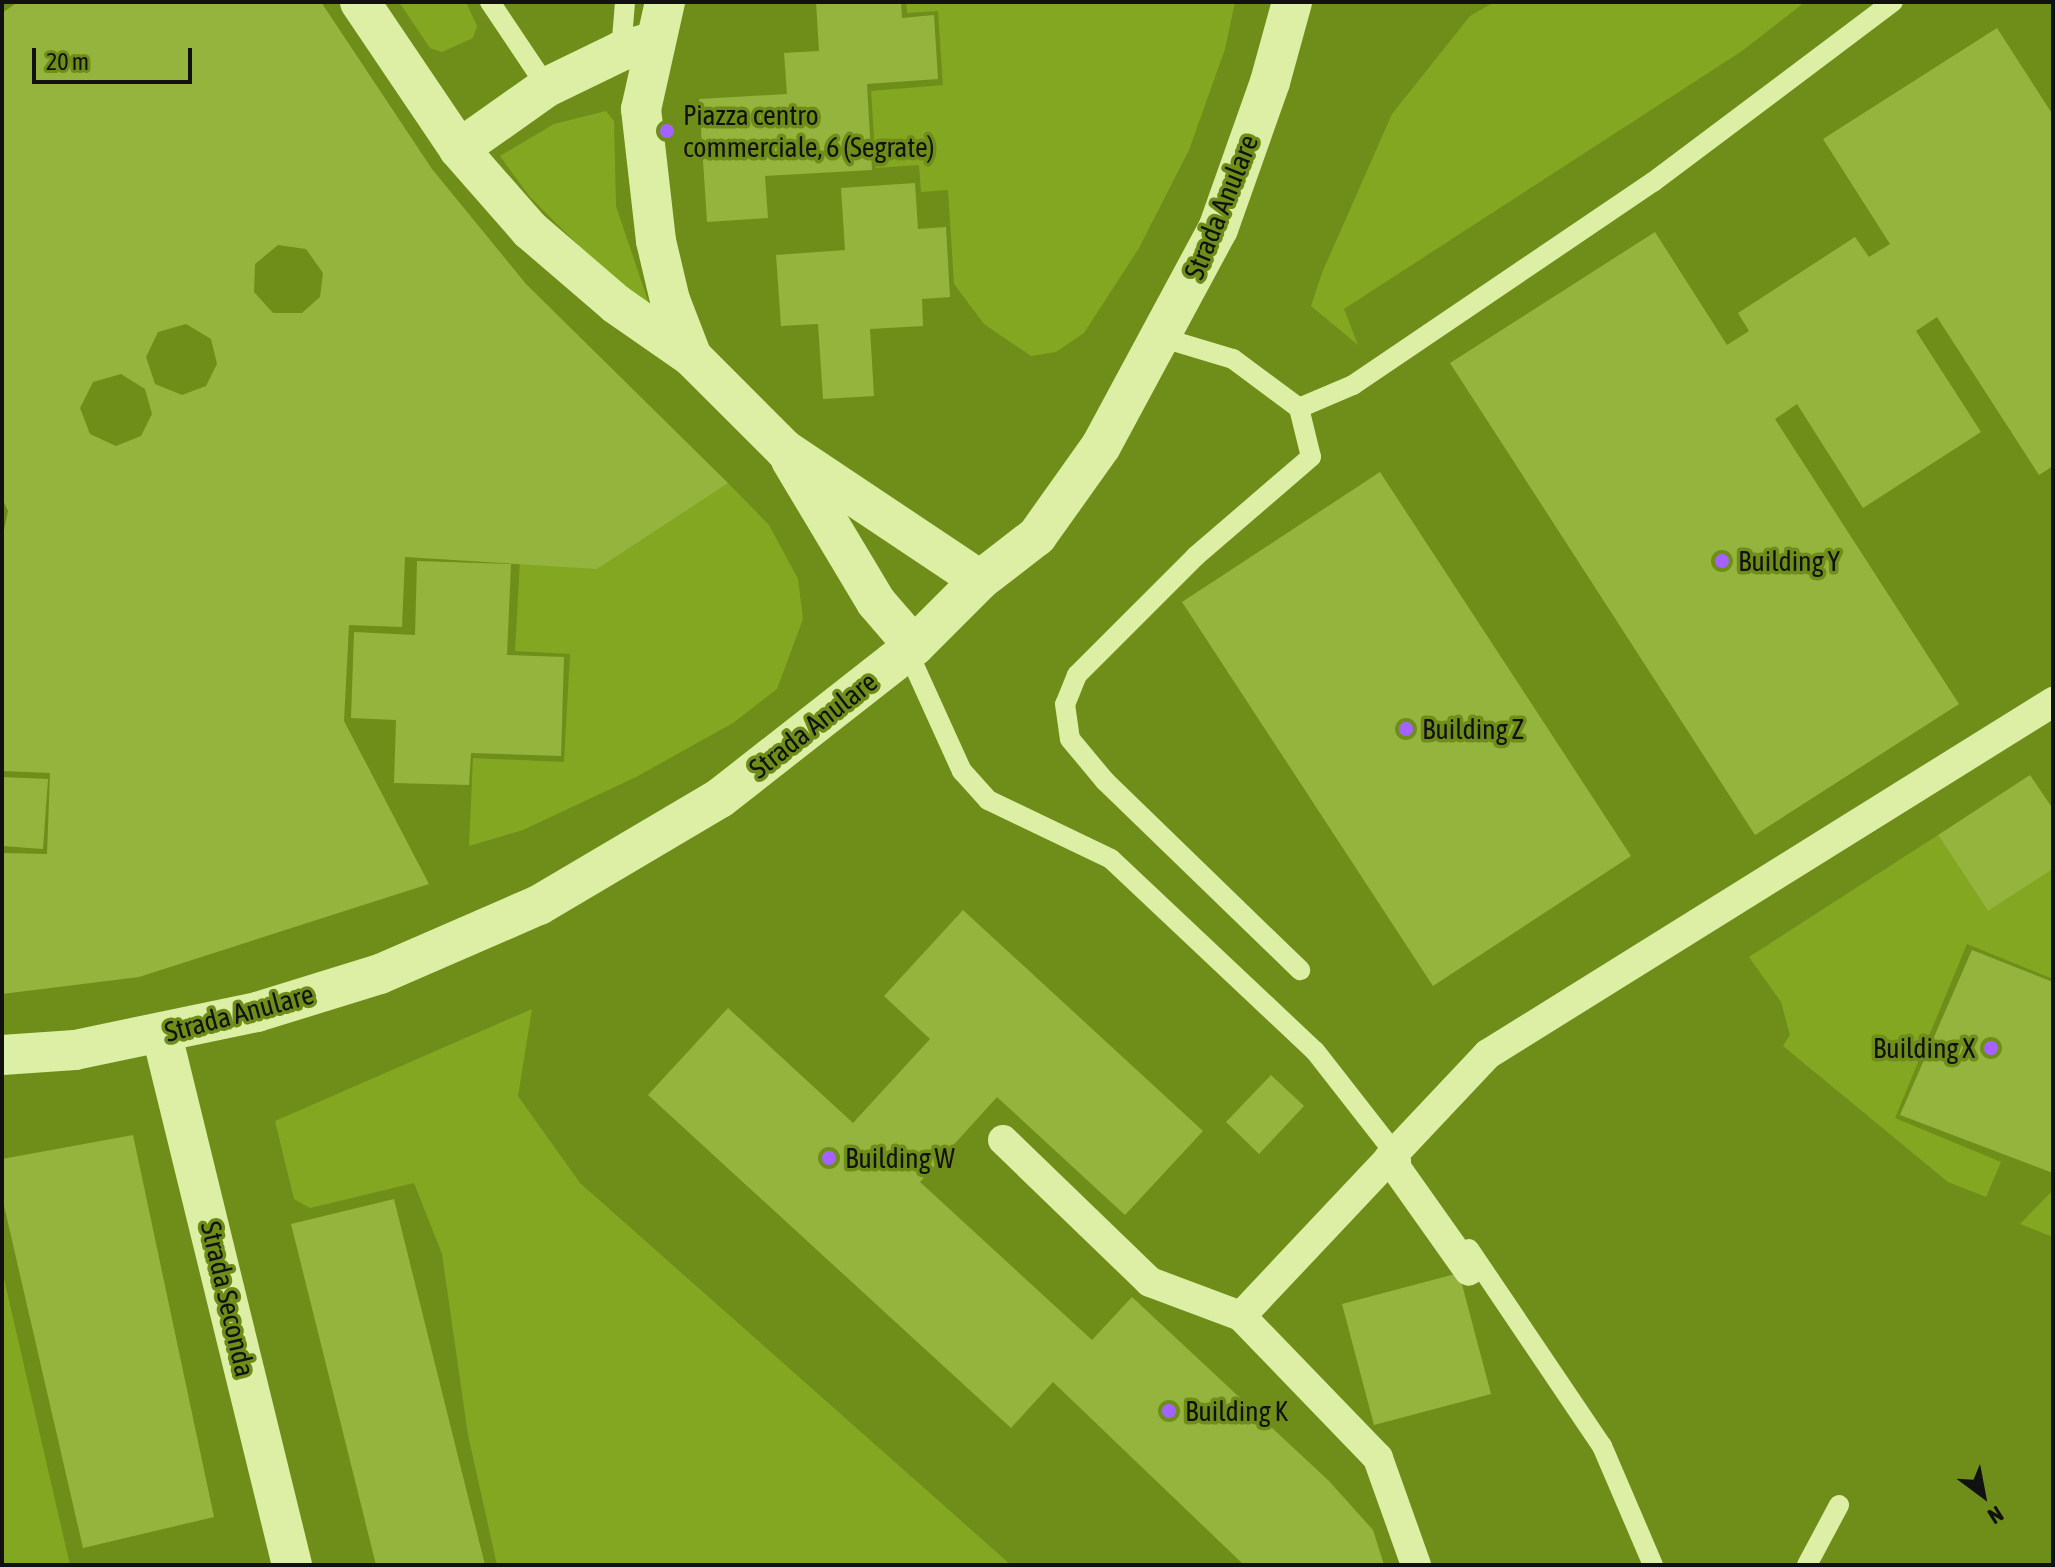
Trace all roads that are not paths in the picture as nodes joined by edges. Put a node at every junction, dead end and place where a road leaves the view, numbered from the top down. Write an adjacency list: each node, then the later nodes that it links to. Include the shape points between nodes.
1 (360, 2): 9 (street)
2 (490, 2): 8 (lane)
3 (625, 2): 7 (lane)
4 (665, 2): 7 (street)
5 (1292, 2): 10 (street, Strada Anulare, via 1218,229)
6 (1893, 2): 12 (lane, via 1653,182 1353,385)
7 (636, 46): 8 (street); 11 (street, via 656,241 670,300)
8 (547, 87): 9 (street)
9 (459, 149): 11 (street, via 530,230 616,304)
10 (1163, 338): 12 (lane, via 1233,359); 14 (street, Strada Anulare, via 1101,446 1037,536)
11 (692, 357): 13 (street)
12 (1299, 408): 17 (lane, via 1311,457 1126,623 1077,675 1065,704 1070,739 1105,781)
13 (785, 450): 14 (street); 15 (street, via 876,602)
14 (980, 580): 15 (street, Strada Anulare)
15 (910, 648): 18 (street, Strada Anulare, via 720,798 539,905 380,974); 27 (lane, via 962,771 988,800 1111,859 1315,1051 1460,1237 1602,1446)
16 (2053, 702): 21 (street, via 1488,1054)
17 (1300, 970)
18 (162, 1035): 19 (street, Strada Anulare); 25 (street, Strada Seconda)
19 (2, 1055)
20 (1003, 1140): 23 (street, via 1150,1282)
21 (1389, 1158): 22 (street); 23 (street)
22 (1469, 1271)
23 (1241, 1316): 26 (street, via 1378,1458)
24 (1839, 1505): 28 (lane)
25 (292, 1565)
26 (1416, 1565)
27 (1653, 1565)
28 (1807, 1565)

